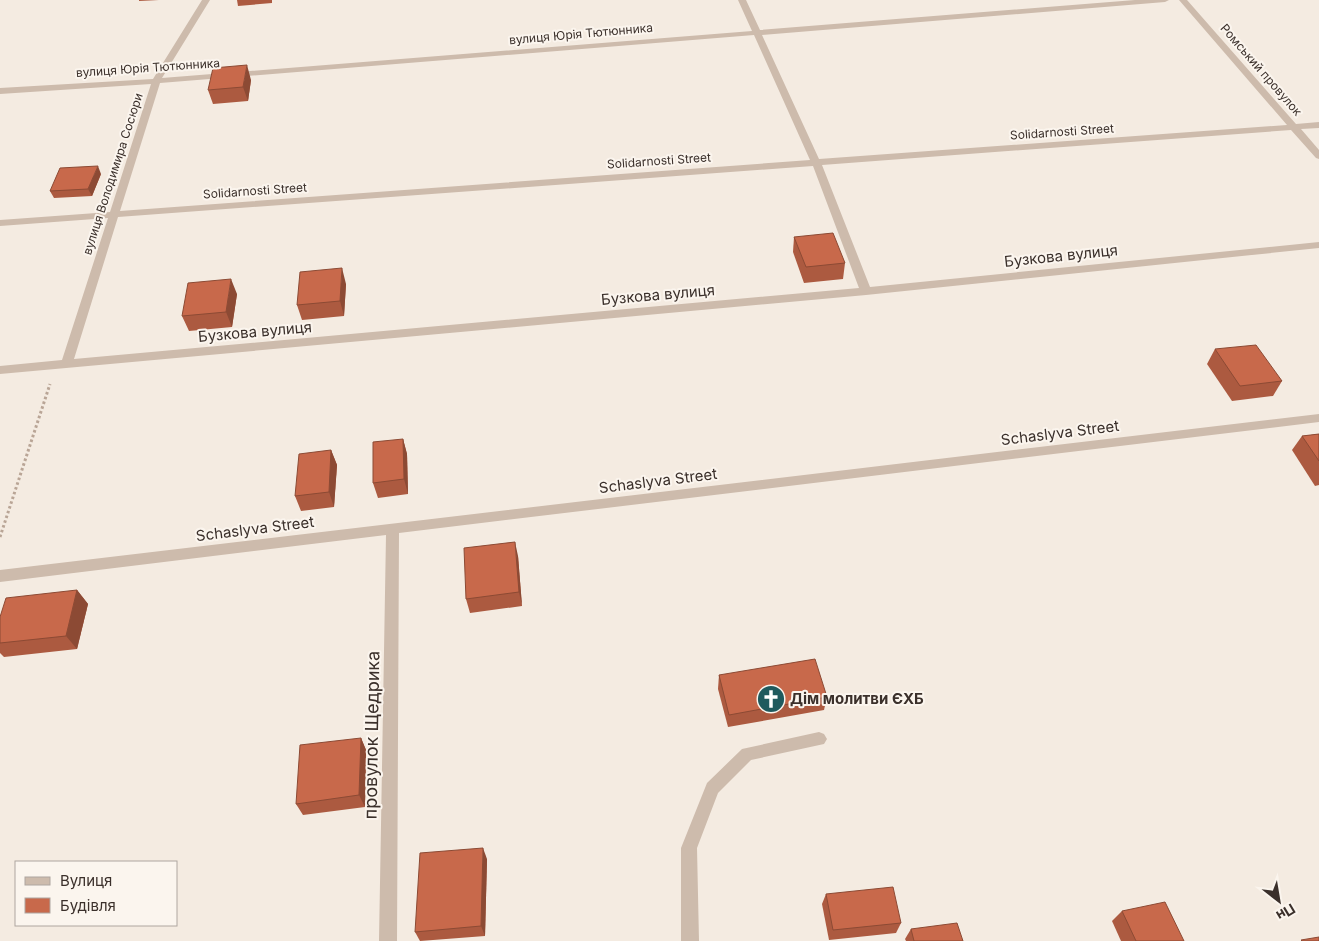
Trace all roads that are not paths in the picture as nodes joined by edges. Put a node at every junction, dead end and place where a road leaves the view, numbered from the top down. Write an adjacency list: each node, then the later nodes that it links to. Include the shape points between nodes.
1 (206, 0): 6 (street, вулиця Володимира Сосюри)
2 (742, 0): 5 (street)
3 (1165, 0): 5 (street, вулиця Юрія Тютюнника)
4 (1183, 0): 9 (street, Ромський провулок)
5 (756, 33): 6 (street, вулиця Юрія Тютюнника); 11 (street)
6 (156, 81): 7 (street, вулиця Юрія Тютюнника); 12 (street, вулиця Володимира Сосюри)
7 (0, 91)
8 (1319, 125): 9 (street, Solidarnosti Street)
9 (1295, 127): 10 (street, Ромський провулок); 11 (street, Solidarnosti Street)
10 (1319, 156)
11 (816, 162): 12 (street, Solidarnosti Street); 15 (street)
12 (112, 214): 13 (street, Solidarnosti Street); 16 (street, вулиця Володимира Сосюри)
13 (0, 223)
14 (1319, 245): 15 (street, Бузкова вулиця)
15 (866, 291): 16 (street, Бузкова вулиця)
16 (66, 365): 17 (street, Бузкова вулиця)
17 (0, 370)
18 (1319, 418): 19 (street, Schaslyva Street)
19 (393, 529): 20 (street, Schaslyva Street); 22 (street, провулок Щедрика)
20 (0, 576)
21 (819, 739): 23 (street, via 746,754 712,788 689,848)
22 (388, 941)
23 (690, 941)

